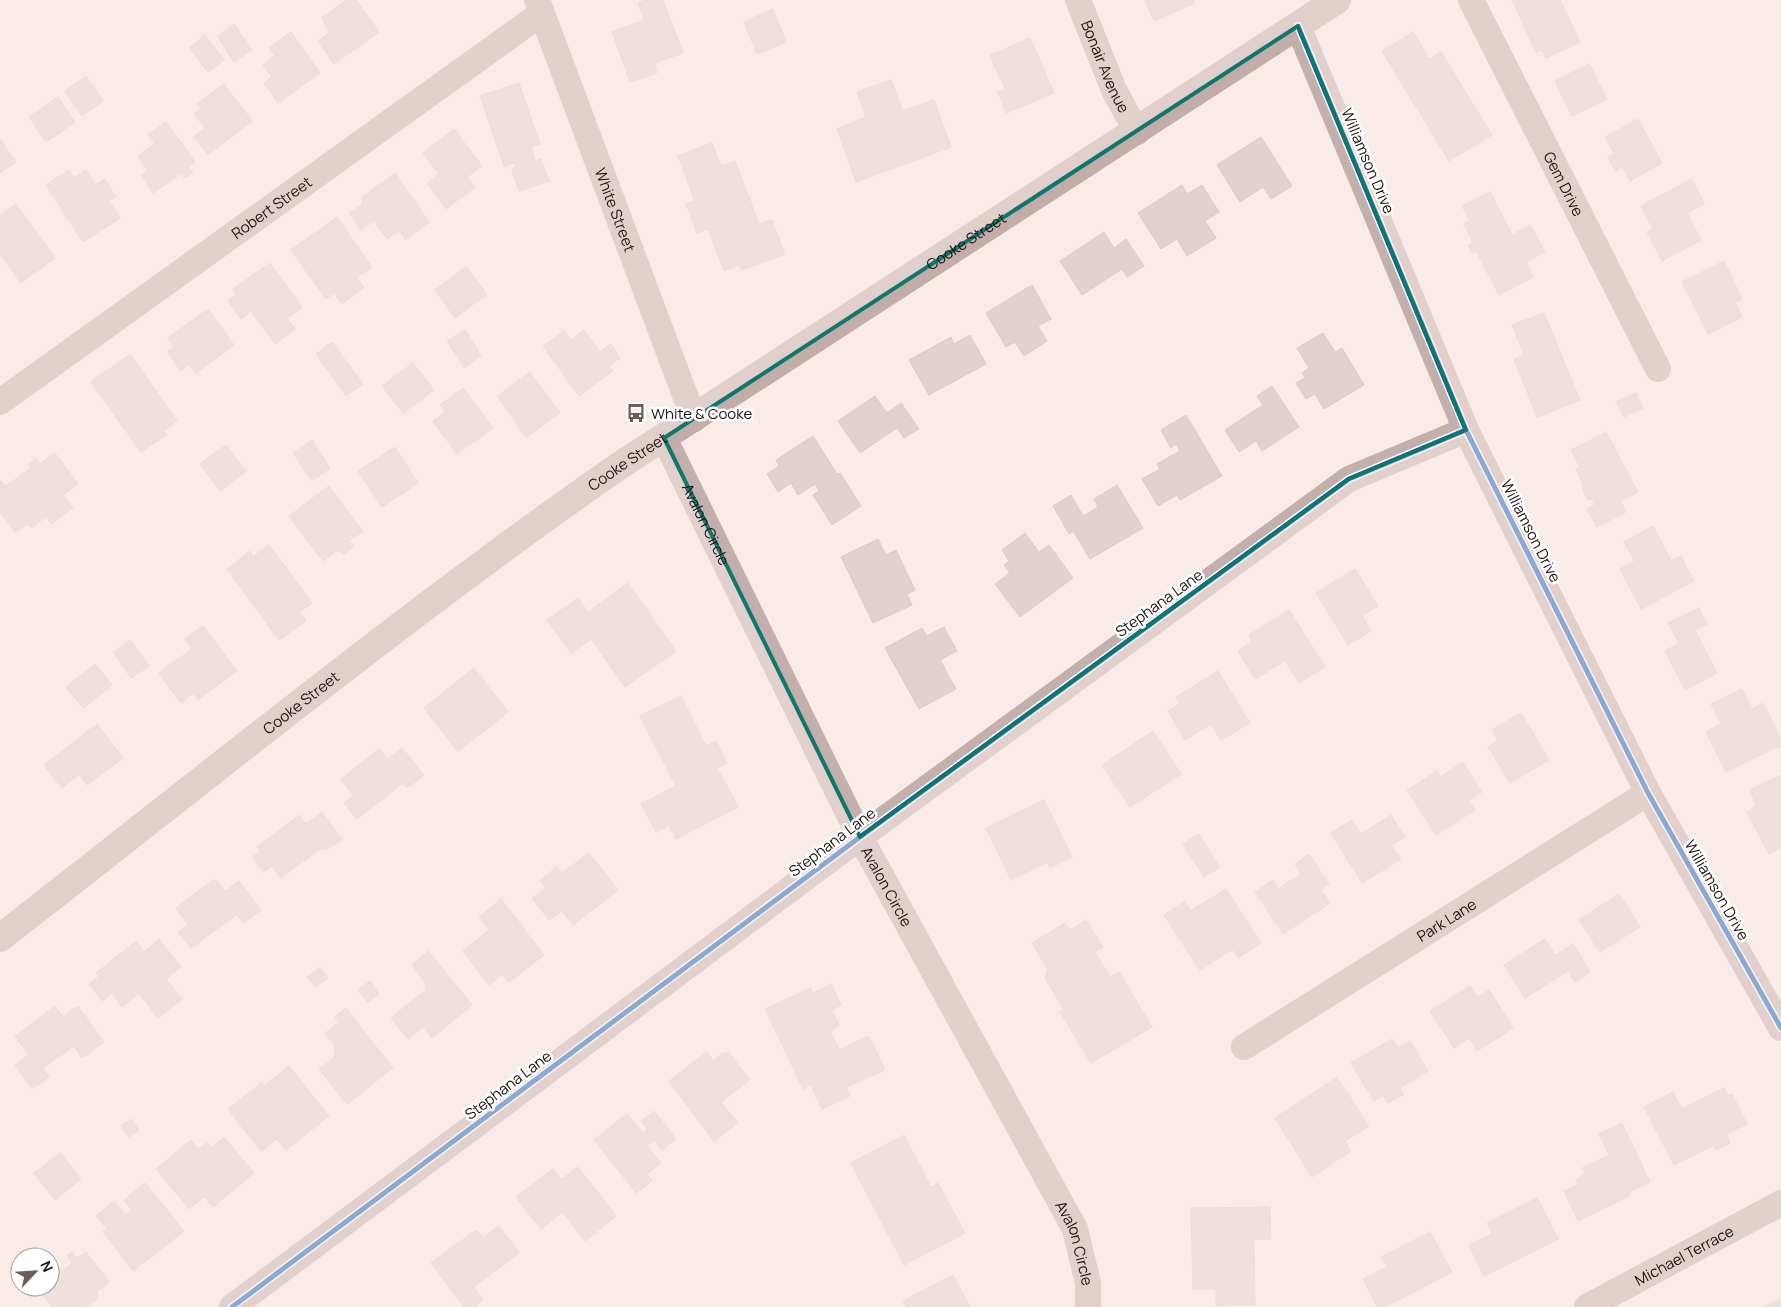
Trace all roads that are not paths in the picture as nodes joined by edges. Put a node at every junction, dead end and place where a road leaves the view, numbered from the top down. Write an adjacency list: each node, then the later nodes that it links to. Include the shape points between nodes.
1 (1078, 0): 6 (street, Bonair Avenue, via 1114,90)
2 (1337, 0): 5 (main road, Cooke Street)
3 (1470, 0): 7 (street, Gem Drive)
4 (540, 7): 8 (street, Robert Street); 9 (street, White Street)
5 (1298, 26): 6 (main road, Cooke Street); 10 (street, Williamson Drive)
6 (1137, 132): 9 (main road, Cooke Street)
7 (1658, 369)
8 (0, 402)
9 (694, 418): 11 (main road, Cooke Street)
10 (1466, 430): 12 (street, Williamson Drive); 13 (street, Stephana Lane, via 1348,479)
11 (664, 438): 13 (street, Avalon Circle); 14 (main road, Cooke Street, via 478,567)
12 (1648, 793): 15 (street, Williamson Drive); 16 (street, Park Lane)
13 (860, 837): 18 (street, Stephana Lane); 19 (street, Avalon Circle, via 1075,1229 1088,1283)
14 (0, 938)
15 (1781, 1028)
16 (1244, 1047)
17 (1781, 1203): 20 (street, Michael Terrace)
18 (232, 1307)
19 (1088, 1307)
20 (1588, 1307)

